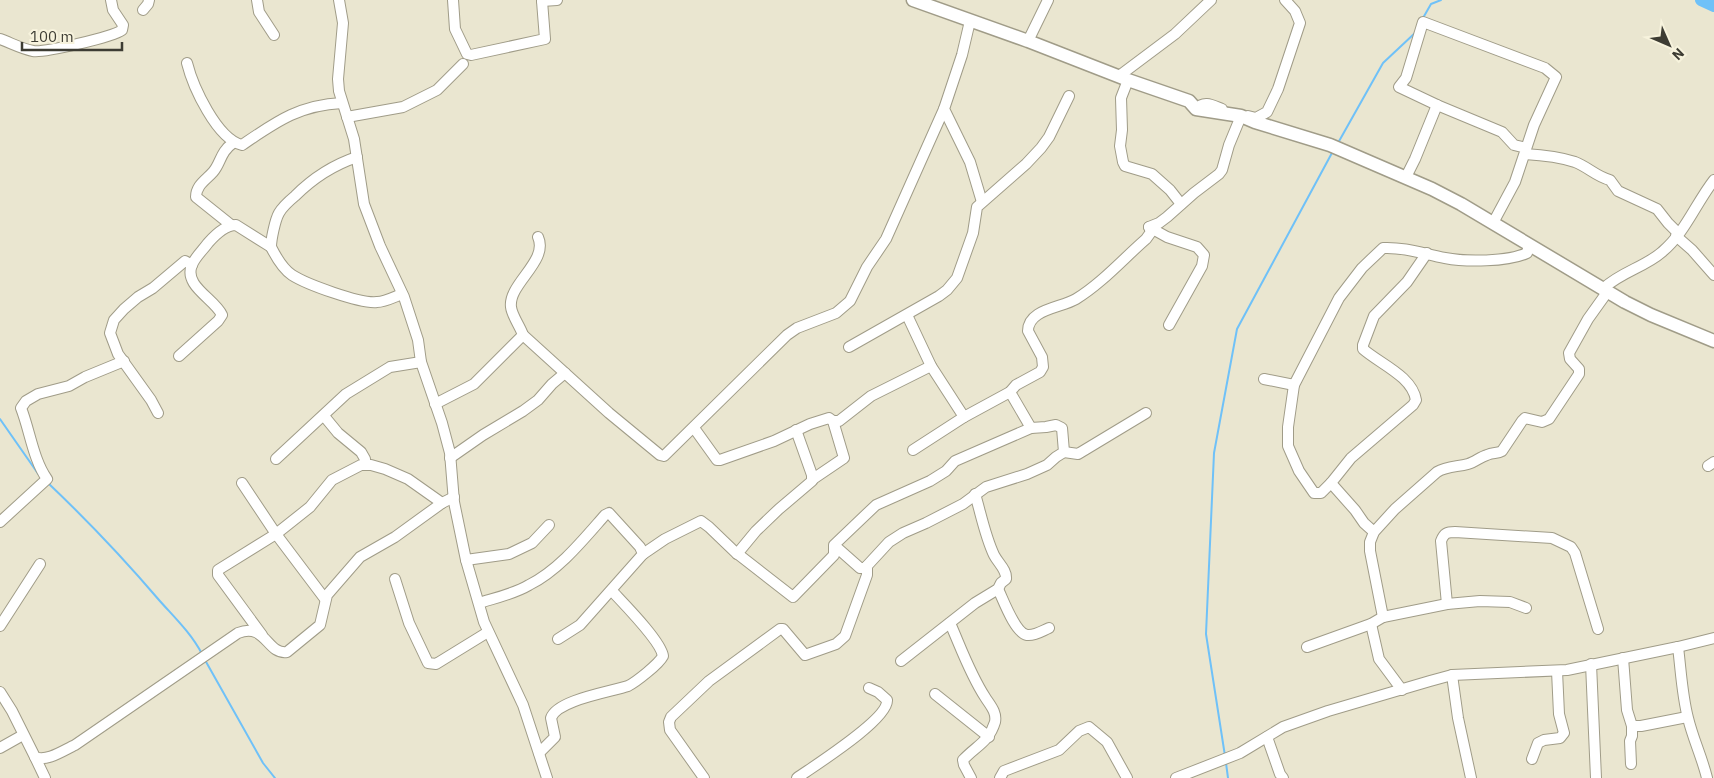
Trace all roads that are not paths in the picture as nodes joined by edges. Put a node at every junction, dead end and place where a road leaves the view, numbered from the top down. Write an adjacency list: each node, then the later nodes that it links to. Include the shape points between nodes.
1 (111, 0): 15 (street, via 113,10 123,25 122,30 101,39 36,52)
2 (149, 0): 12 (street)
3 (257, 0): 14 (street, via 259,12)
4 (339, 0): 21 (street, via 343,23 338,79)
5 (453, 0): 11 (street, via 455,29 467,54 471,55 546,39)
6 (557, 0): 11 (street)
7 (913, 0): 13 (main road)
8 (1048, 0): 16 (street)
9 (1212, 0): 19 (street)
10 (1285, 0): 24 (street, via 1296,11 1300,23 1267,112 1256,118 1205,103)
11 (543, 1)
12 (143, 10)
13 (970, 21): 16 (main road); 23 (street)
14 (274, 35)
15 (0, 39)
16 (1028, 41): 19 (main road)
17 (187, 63): 27 (street, via 203,105)
18 (463, 64): 26 (street, via 437,90 402,107)
19 (1124, 78): 24 (main road, via 1189,101); 33 (street, via 1120,146 1123,162 1125,166 1152,174)
20 (1069, 96): 32 (street, via 1041,148)
21 (342, 103): 26 (street); 27 (street, via 308,107 268,127 242,145)
22 (1437, 105): 28 (street, via 1502,132); 28 (street, via 1400,87 1406,78 1423,22 1545,68 1556,77); 30 (street)
23 (944, 109): 32 (street, via 970,162); 65 (street, via 886,239 850,301 836,313 792,331)
24 (1196, 109): 25 (main road)
25 (1241, 116): 30 (main road, via 1330,145); 33 (street, via 1222,170)
26 (347, 117): 29 (street)
27 (233, 143): 35 (street, via 196,192 196,197)
28 (1525, 151): 34 (street, via 1515,182); 37 (street, via 1576,163 1610,180 1618,191 1657,209)
29 (358, 157): 40 (street, via 323,173 283,207 277,218); 45 (street, via 364,204)
30 (1406, 177): 34 (main road)
31 (1714, 180): 37 (street)
32 (982, 202): 46 (street, via 977,207 973,233 957,278 939,296)
33 (1181, 204): 36 (street, via 1159,223)
34 (1493, 223): 39 (main road)
35 (231, 225): 40 (street); 42 (street, via 211,240)
36 (1149, 227): 47 (street, via 1197,247 1204,255 1202,266); 58 (street, via 1151,232 1146,239 1098,282 1075,299 1034,317 1028,331 1042,357 1043,367)
37 (1677, 235): 43 (street); 44 (street, via 1659,254 1615,279)
38 (538, 237): 48 (street, via 540,247 534,264 515,292 511,306)
39 (1529, 245): 41 (street, via 1526,253 1503,260 1446,258); 44 (main road)
40 (271, 247): 45 (street, via 292,274 333,292 371,302 385,301)
41 (1427, 253): 57 (street, via 1383,248 1362,268 1339,298); 75 (street, via 1407,282 1374,316 1363,345 1374,359 1401,376 1416,400 1351,458)
42 (192, 264): 51 (street, via 192,279 219,308 222,316); 52 (street, via 184,262 114,320 110,333)
43 (1714, 275)
44 (1606, 290): 49 (main road, via 1651,315); 81 (street, via 1568,353 1579,374 1549,419 1542,422 1526,418 1498,454 1485,455 1472,463 1445,467 1437,472)
45 (402, 294): 53 (street, via 418,340)
46 (907, 315): 50 (street); 54 (street)
47 (1169, 325)
48 (523, 335): 55 (street); 59 (street, via 474,384)
49 (1714, 341)
50 (849, 347)
51 (179, 356)
52 (124, 362): 60 (street); 79 (street, via 26,401 21,408 48,480)
53 (420, 362): 59 (street); 62 (street, via 382,371 346,394)
54 (930, 366): 63 (street); 64 (street, via 871,396 839,421)
55 (565, 373): 65 (street, via 660,455 666,454); 70 (street, via 522,412)
56 (1264, 379): 57 (street)
57 (1294, 386): 75 (street, via 1288,446 1314,493 1321,493)
58 (1010, 392): 63 (street); 66 (street)
59 (435, 404): 70 (street)
60 (158, 413)
61 (1146, 413): 69 (street, via 1078,454)
62 (324, 416): 71 (street); 72 (street, via 361,452)
63 (964, 417): 68 (street)
64 (833, 421): 67 (street, via 828,418); 73 (street, via 843,460)
65 (694, 428): 67 (street, via 718,460)
66 (1031, 428): 69 (street, via 1061,427); 83 (street, via 956,461 930,481 881,501)
67 (796, 430): 73 (street)
68 (913, 450)
69 (1064, 452): 76 (street, via 1047,465 993,483)
70 (450, 458): 77 (street)
71 (276, 459)
72 (365, 465): 78 (street, via 408,479); 82 (street, via 352,468 332,480 310,508)
73 (813, 479): 85 (street, via 778,509)
74 (242, 483): 82 (street)
75 (1331, 484): 81 (street)
76 (975, 494): 88 (street, via 963,504 896,537); 90 (street, via 991,548 1006,575)
77 (454, 496): 78 (street); 86 (street)
78 (442, 503): 92 (street, via 395,537 364,553)
79 (0, 522)
80 (549, 526): 86 (street, via 532,543 509,554)
81 (1374, 532): 96 (street, via 1370,551)
82 (276, 534): 92 (street); 103 (street, via 218,572)
83 (834, 545): 85 (street, via 834,555 793,597); 88 (street, via 860,568)
84 (643, 554): 85 (street, via 699,521); 91 (street); 93 (street, via 607,513 555,567 537,581)
85 (737, 554)
86 (466, 560): 93 (street)
87 (40, 564): 99 (street)
88 (867, 566): 129 (street, via 867,575 850,623 836,644 805,655 784,629 780,629 709,681 671,716 670,730)
89 (395, 578): 102 (street, via 409,623 428,663 436,664)
90 (998, 589): 97 (street); 100 (street, via 1018,628 1025,634 1034,635)
91 (612, 591): 105 (street, via 580,625); 123 (street, via 654,640 663,656 630,685 569,703 554,712 551,718 555,737)
92 (325, 599): 103 (street, via 320,626 286,652 277,651)
93 (479, 603): 102 (street)
94 (1447, 604): 95 (street, via 1493,601 1510,602); 96 (street); 101 (street, via 1441,541 1446,532 1552,538 1571,547 1575,554)
95 (1526, 608)
96 (1383, 617): 98 (street)
97 (950, 622): 109 (street); 120 (street, via 976,682 995,713)
98 (1371, 624): 106 (street); 114 (street, via 1380,659)
99 (0, 626)
100 (1049, 628)
101 (1598, 629)
102 (488, 632): 123 (street, via 523,705)
103 (263, 636): 124 (street, via 247,630 238,634 75,745 56,754 41,758)
104 (1714, 638): 107 (street)
105 (558, 639)
106 (1306, 647)
107 (1678, 647): 108 (street); 117 (street)
108 (1623, 658): 110 (street); 118 (street, via 1627,710)
109 (901, 661)
110 (1592, 664): 111 (street); 137 (street)
111 (1557, 671): 112 (street); 125 (street, via 1559,714 1564,733 1560,738 1538,743)
112 (1452, 675): 114 (street); 136 (street)
113 (869, 688): 130 (street, via 887,700 878,717 863,732)
114 (1402, 690): 121 (street, via 1328,711 1284,727)
115 (0, 692): 119 (street)
116 (935, 694): 120 (street)
117 (1687, 717): 118 (street); 138 (street)
118 (1632, 726): 126 (street)
119 (23, 735): 122 (street); 124 (street)
120 (989, 736): 131 (street, via 963,760)
121 (1267, 737): 134 (street, via 1240,753); 135 (street)
122 (0, 748)
123 (538, 753): 128 (street)
124 (35, 756): 127 (street)
125 (1532, 759)
126 (1630, 764)
127 (45, 778)
128 (547, 778)
129 (704, 778)
130 (797, 778)
131 (972, 778)
132 (1000, 778): 133 (street, via 1004,771 1059,750 1079,731 1089,727 1107,742)
133 (1127, 778)
134 (1176, 778)
135 (1283, 778)
136 (1471, 778)
137 (1596, 778)
138 (1708, 778)

